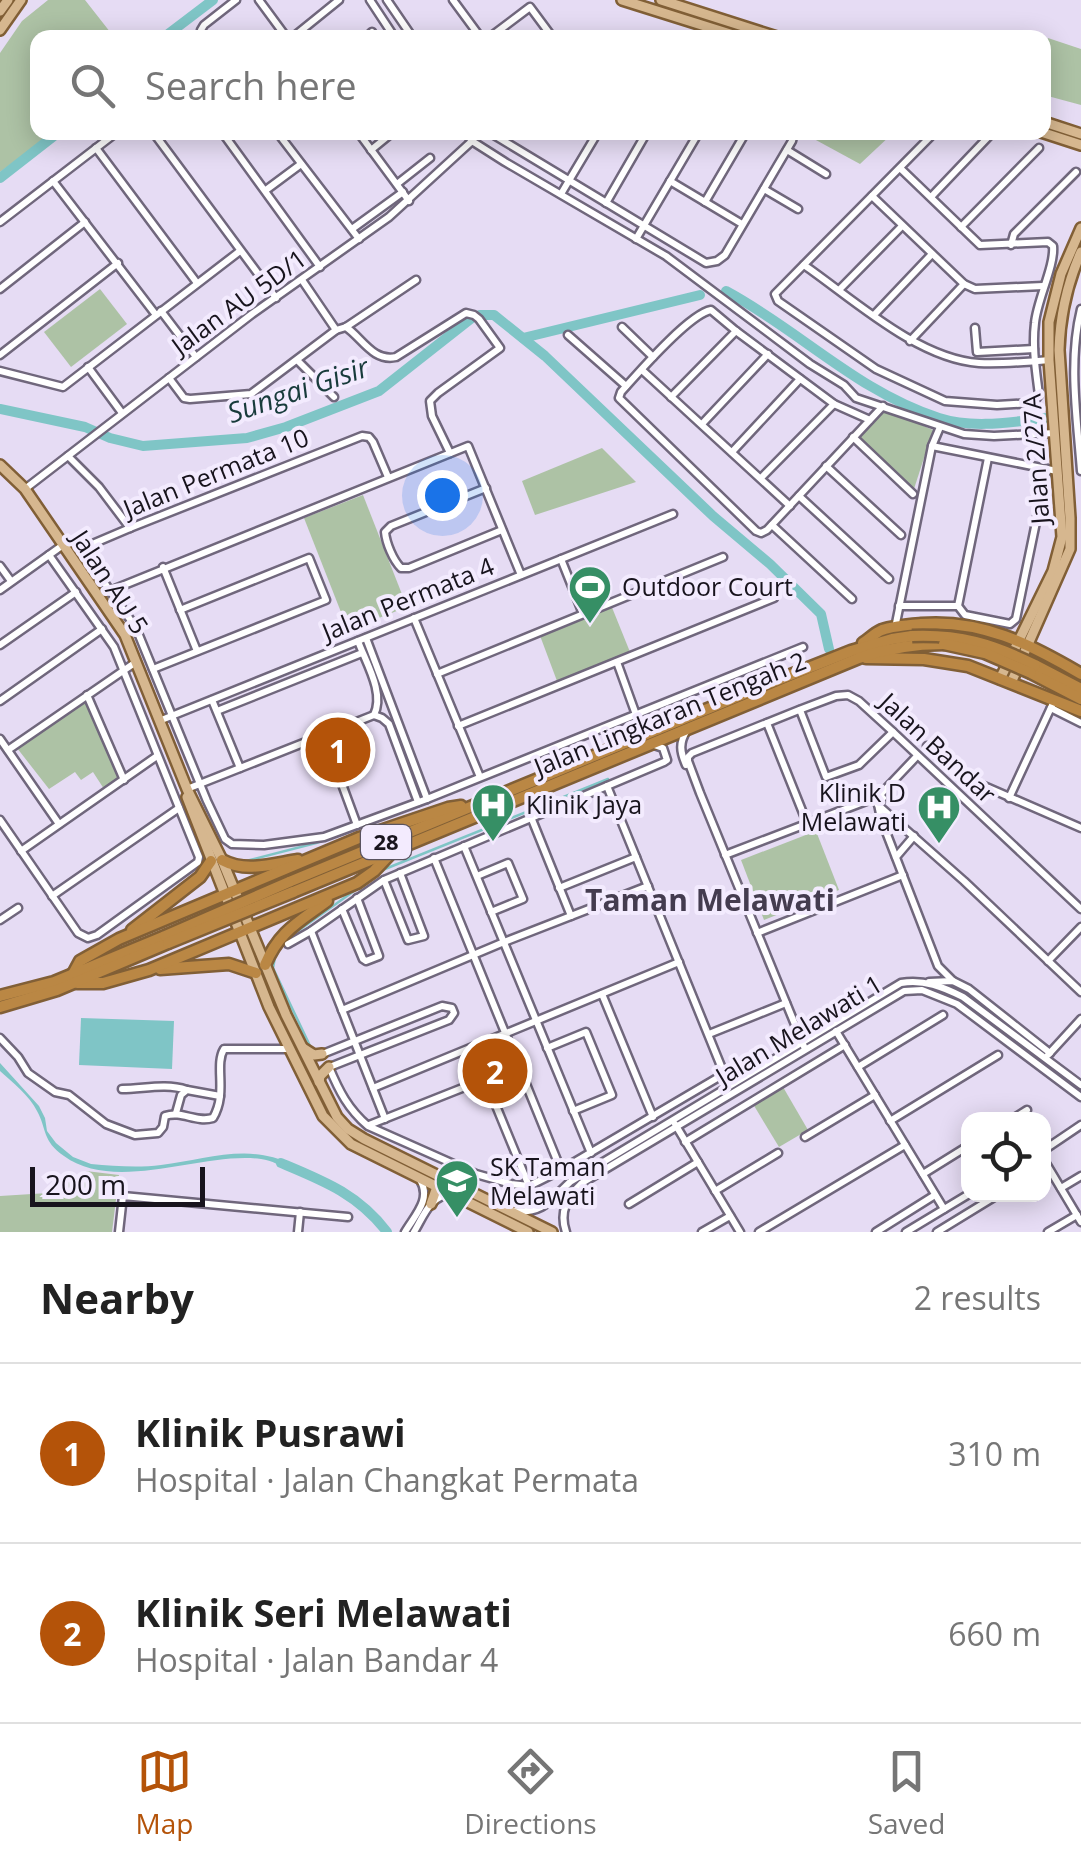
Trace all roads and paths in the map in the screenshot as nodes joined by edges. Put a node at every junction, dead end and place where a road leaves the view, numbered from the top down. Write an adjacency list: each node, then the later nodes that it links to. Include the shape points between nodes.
1 (8, 0): 11 (main road)
2 (21, 0): 12 (main road)
3 (236, 0): 13 (street)
4 (339, 0): 15 (street)
5 (370, 0): 16 (street)
6 (387, 0): 17 (street)
7 (453, 0): 18 (street)
8 (622, 0): 21 (main road)
9 (661, 0): 22 (main road)
10 (263, 1): 14 (street)
11 (0, 11)
12 (0, 30)
13 (201, 30)
14 (284, 30)
15 (300, 30)
16 (390, 30)
17 (408, 30)
18 (475, 30)
19 (499, 30): 20 (street, via 530,7)
20 (547, 30)
21 (718, 30)
22 (755, 30)
23 (1051, 124): 24 (main road)
24 (1081, 134)
25 (1051, 135): 40 (main road)
26 (106, 140): 43 (street)
27 (159, 140): 77 (street)
28 (228, 140): 58 (street)
29 (283, 140): 49 (street)
30 (364, 140): 45 (street)
31 (384, 140): 45 (street)
32 (502, 140): 54 (street)
33 (592, 140): 54 (street)
34 (643, 140): 64 (street)
35 (694, 140): 55 (street)
36 (741, 140): 63 (street)
37 (790, 140): 46 (street)
38 (927, 140): 50 (street)
39 (985, 140): 61 (street)
40 (1064, 140): 42 (main road); 47 (main road)
41 (472, 141): 59 (street); 62 (street, Jalan AU 5D/1)
42 (1081, 145)
43 (96, 148): 53 (street); 85 (street)
44 (1039, 148): 71 (street)
45 (371, 150): 56 (street)
46 (787, 150): 52 (street); 57 (street)
47 (1081, 156)
48 (430, 158): 56 (street)
49 (301, 164): 58 (street); 73 (street)
50 (900, 168): 60 (street); 61 (street)
51 (1076, 172): 76 (street)
52 (826, 174)
53 (53, 181): 66 (street); 67 (street)
54 (569, 181): 59 (street); 64 (street)
55 (670, 182): 63 (street); 69 (street)
56 (400, 188): 62 (street); 73 (street)
57 (764, 189): 65 (street); 68 (street)
58 (265, 190): 82 (street)
59 (560, 194): 75 (street)
60 (872, 196): 70 (street); 81 (street)
61 (930, 198): 71 (street)
62 (409, 201): 74 (street, Jalan AU 5D/1)
63 (706, 202): 68 (street)
64 (606, 203): 69 (street)
65 (798, 209)
66 (0, 222)
67 (86, 222): 80 (street); 88 (street)
68 (743, 224): 69 (street, via 725,255 706,263)
69 (644, 226): 75 (street)
70 (902, 226): 78 (street); 89 (street)
71 (961, 227): 76 (street, via 980,245)
72 (1081, 228): 108 (main road, Jalan 2/27A, via 1055,296)
73 (352, 229): 74 (street)
74 (360, 239): 82 (street, Jalan AU 5D/1)
75 (636, 239): 120 (street, via 856,398)
76 (1010, 244): 87 (street, via 1053,246)
77 (240, 251): 85 (street); 90 (street)
78 (932, 254): 86 (street); 93 (street)
79 (1080, 256): 108 (main road, Jalan 2/27A, via 1064,298)
80 (118, 263): 92 (street); 104 (street)
81 (804, 265): 89 (street); 109 (street, via 776,294 778,302 876,369 945,401 1033,403 1039,395)
82 (320, 267): 83 (street, Jalan AU 5D/1)
83 (302, 280): 90 (street, Jalan AU 5D/1); 97 (street)
84 (416, 280): 95 (street)
85 (197, 284): 92 (street)
86 (964, 284): 87 (street); 100 (street)
87 (1043, 286): 101 (street)
88 (0, 289)
89 (840, 290): 93 (street)
90 (276, 298): 105 (street, Jalan AU 5D/1)
91 (1081, 308): 125 (street, via 1074,345)
92 (159, 313): 105 (street); 111 (street)
93 (874, 315): 100 (street)
94 (622, 327): 106 (street)
95 (346, 328): 97 (street); 130 (street, via 388,359 461,316 478,319 500,348 430,401)
96 (974, 328): 102 (street)
97 (336, 330): 107 (street)
98 (736, 332): 103 (street); 106 (street, via 705,310); 117 (street)
99 (568, 334): 116 (street)
100 (910, 340): 110 (street)
101 (1034, 349): 102 (street); 109 (street)
102 (978, 352): 110 (street)
103 (768, 354): 115 (street); 124 (street)
104 (0, 356)
105 (196, 357): 114 (street, Jalan AU 5D/1)
106 (654, 357): 112 (street)
107 (297, 360): 114 (street, via 252,394 184,398); 118 (street)
108 (1054, 360): 109 (street); 122 (main road, Jalan 2/27A); 127 (main road, Jalan 2/27A)
109 (1035, 361): 110 (street)
110 (978, 362)
111 (88, 368): 113 (street, via 63,387); 121 (street)
112 (642, 370): 116 (street); 117 (street)
113 (0, 372)
114 (168, 378): 121 (street, Jalan AU 5D/1)
115 (800, 379): 119 (street); 131 (street)
116 (626, 386): 146 (street, via 619,398 756,531)
117 (671, 396): 124 (street)
118 (334, 397)
119 (834, 404): 123 (street); 139 (street)
120 (883, 406): 123 (street); 126 (street)
121 (122, 413): 132 (street, Jalan AU 5D/1)
122 (1063, 415): 125 (street); 127 (main road, Jalan 2/27A)
123 (870, 420): 128 (street)
124 (702, 424): 131 (street)
125 (1080, 426): 127 (street); 137 (street)
126 (940, 427): 127 (street, via 964,434); 129 (street)
127 (1061, 436): 136 (main road, Jalan 2/27A); 151 (main road, Jalan 2/27A)
128 (853, 437): 135 (street); 142 (street)
129 (932, 446): 133 (street); 166 (street)
130 (450, 452): 138 (street); 140 (street, via 468,446)
131 (732, 452): 139 (street)
132 (68, 456): 141 (street, Jalan AU 5D/1); 147 (street)
133 (988, 458): 136 (street); 167 (street)
134 (0, 465): 141 (main road, Jalan AU 5)
135 (826, 466): 143 (street); 149 (street)
136 (1052, 470): 151 (main road, Jalan 2/27A, via 1062,537); 167 (street, via 1016,619 1010,624 965,616)
137 (1081, 471)
138 (388, 477): 147 (street, Jalan Permata 10, via 369,437 362,436); 156 (street)
139 (760, 478): 144 (street)
140 (486, 488): 148 (street); 148 (street, via 390,526 385,538 396,564 408,568)
141 (25, 490): 150 (main road, Jalan AU 5)
142 (913, 494)
143 (798, 496): 144 (street); 158 (street)
144 (790, 506): 146 (street)
145 (673, 514): 154 (street, Jalan Permata 4)
146 (772, 525): 165 (street)
147 (130, 528): 161 (street, Jalan Permata 10, via 83,552)
148 (502, 530): 157 (street)
149 (901, 535)
150 (63, 545): 152 (street); 163 (main road, Jalan AU 5)
151 (1071, 549): 175 (main road, Jalan 2/27A, via 1053,571)
152 (49, 555): 159 (street); 162 (street)
153 (724, 557): 169 (street)
154 (561, 559): 157 (street, Jalan Permata 4); 169 (street)
155 (0, 566): 159 (street)
156 (164, 567): 161 (street); 168 (street)
157 (521, 575): 170 (street, Jalan Permata 4)
158 (889, 579)
159 (11, 582): 160 (street)
160 (0, 590)
161 (110, 590): 163 (street); 184 (street)
162 (76, 592): 172 (street); 176 (street)
163 (98, 596): 181 (main road, Jalan AU 5)
164 (774, 598): 182 (street)
165 (852, 599)
166 (899, 606): 167 (street); 171 (street)
167 (958, 606)
168 (180, 610): 178 (street); 178 (street, via 308,558 326,600)
169 (583, 614): 187 (street)
170 (414, 618): 174 (street, Jalan Permata 4); 187 (street)
171 (895, 628): 173 (highway, via 959,624); 180 (highway, via 882,630)
172 (102, 629): 186 (street); 194 (street)
173 (995, 632): 175 (highway); 183 (highway, via 998,645 988,662)
174 (362, 639): 179 (street); 193 (street, Jalan Permata 4); 229 (street)
175 (1024, 643): 188 (highway); 189 (main road, Jalan 2/27A)
176 (0, 645)
177 (803, 647): 201 (street)
178 (197, 651): 184 (street)
179 (362, 653): 197 (street); 199 (street, via 378,697)
180 (855, 655): 183 (highway); 185 (highway, Jalan Lingkaran Tengah 2 / 28, bridge, via 944,644); 185 (highway, Jalan Lingkaran Tengah 2 / 28, bridge, via 892,639 959,637); 206 (highway, Jalan Lingkaran Tengah 2 / 28); 208 (highway, Jalan Lingkaran Tengah 2 / 28)
181 (136, 662): 186 (street); 202 (main road, Jalan AU 5)
182 (617, 662): 201 (street); 205 (street)
183 (972, 668): 189 (highway)
184 (153, 669): 200 (street)
185 (1033, 669): 190 (highway, Jalan Lingkaran Tengah 2 / 28); 192 (highway, Jalan Lingkaran Tengah 2 / 28)
186 (122, 670): 191 (street); 219 (street)
187 (437, 674): 205 (street)
188 (1081, 674)
189 (1006, 681): 195 (highway)
190 (1081, 689)
191 (88, 695): 216 (street); 223 (street)
192 (1081, 699)
193 (212, 700): 197 (street); 200 (street, Jalan Permata 4)
194 (0, 701)
195 (1052, 704): 198 (highway); 204 (street); 228 (street)
196 (799, 710): 203 (street, Jalan Bandar); 209 (street, Jalan Bandar, via 848,695); 209 (street, via 826,776 858,764)
197 (217, 712): 221 (street)
198 (1081, 712)
199 (374, 715): 207 (street); 231 (street, via 389,724)
200 (172, 716): 202 (street, Jalan Permata 4); 224 (street)
201 (638, 718): 208 (street); 212 (street); 222 (street)
202 (159, 722): 226 (main road, Jalan AU 5)
203 (767, 722): 218 (street, Jalan Bandar); 236 (street)
204 (1081, 723)
205 (458, 726): 222 (street)
206 (689, 726): 213 (highway, Jalan Lingkaran Tengah 2 / 28); 215 (street)
207 (332, 731): 210 (street); 217 (street)
208 (653, 732): 212 (highway, Jalan Lingkaran Tengah 2 / 28)
209 (893, 732): 220 (street, Jalan Bandar)
210 (318, 736): 217 (street); 221 (street)
211 (0, 739): 216 (street)
212 (636, 739): 232 (highway, Jalan Lingkaran Tengah 2 / 28)
213 (648, 744): 225 (street, via 663,748 667,760); 242 (highway, Jalan Lingkaran Tengah 2 / 28)
214 (928, 746): 228 (street, via 968,779)
215 (680, 747): 218 (street); 227 (street)
216 (8, 750): 237 (street)
217 (329, 750): 238 (street)
218 (690, 755): 227 (street)
219 (157, 756): 223 (street); 233 (street)
220 (918, 756): 230 (street); 264 (street, Jalan Bandar)
221 (240, 768): 224 (street)
222 (480, 777): 229 (street)
223 (124, 780): 237 (street)
224 (200, 784): 226 (street); 238 (street, via 232,844 324,837)
225 (607, 786): 234 (street); 246 (street)
226 (187, 789): 249 (main road, Jalan AU 5)
227 (700, 793): 244 (street)
228 (1009, 798): 239 (street)
229 (427, 799): 231 (street)
230 (877, 800): 236 (street); 240 (street); 247 (street)
231 (418, 802): 238 (street)
232 (482, 802): 245 (highway); 256 (highway, Jalan Lingkaran Tengah 2 / 28)
233 (179, 808): 249 (street); 260 (street)
234 (531, 817): 241 (street); 257 (street)
235 (0, 820): 243 (street)
236 (807, 823): 244 (street)
237 (59, 824): 243 (street)
238 (357, 825)
239 (1081, 828)
240 (914, 836): 247 (street); 280 (street)
241 (464, 846): 248 (street); 253 (street)
242 (393, 850): 256 (highway, Jalan Lingkaran Tengah 2 / 28); 258 (highway)
243 (21, 851): 260 (street)
244 (725, 855): 273 (street)
245 (314, 857): 249 (highway, via 252,867); 252 (highway)
246 (636, 857): 255 (street); 257 (street)
247 (896, 857): 251 (street)
248 (434, 858): 250 (street); 278 (street)
249 (210, 861): 259 (main road, Jalan AU 5); 260 (street, via 88,938); 274 (highway, via 200,878)
250 (400, 873): 254 (street); 254 (street, via 424,936 408,940)
251 (902, 875): 273 (street); 281 (street)
252 (270, 876): 259 (highway); 267 (highway, via 258,890 259,904 271,914)
253 (476, 876): 265 (street); 265 (street, via 508,863 523,898)
254 (384, 880): 261 (street)
255 (648, 886): 268 (street); 279 (street)
256 (291, 887): 284 (highway, Jalan Lingkaran Tengah 2 / 28, bridge)
257 (559, 888): 268 (street)
258 (340, 891): 267 (highway); 282 (highway, via 282,936)
259 (230, 893): 266 (highway); 271 (main road, Jalan AU 5)
260 (52, 896)
261 (357, 898): 263 (street); 263 (street, via 380,956 363,959)
262 (18, 908): 269 (street)
263 (342, 909): 272 (street)
264 (1081, 909)
265 (491, 912): 275 (street)
266 (182, 913): 274 (highway); 276 (highway, via 215,912 221,924)
267 (286, 913): 271 (highway)
268 (570, 916): 275 (street)
269 (0, 920)
270 (1081, 927): 280 (street)
271 (245, 930): 276 (highway); 282 (main road, Jalan AU 5)
272 (311, 931): 277 (street); 293 (street)
273 (757, 933): 291 (street)
274 (119, 939): 284 (highway, via 80,961)
275 (504, 942): 278 (street); 297 (street)
276 (214, 943): 283 (highway)
277 (288, 944)
278 (473, 955): 293 (street); 300 (street)
279 (679, 962): 289 (street); 301 (street)
280 (1048, 962): 288 (street)
281 (938, 966): 285 (street); 286 (street)
282 (261, 969): 283 (highway, via 229,964); 306 (main road); 308 (main road, via 269,1007)
283 (149, 970): 284 (highway, via 103,983)
284 (75, 978): 290 (highway, Jalan Lingkaran Tengah 2 / 28); 292 (highway, Jalan Lingkaran Tengah 2 / 28)
285 (953, 981): 286 (street); 294 (street)
286 (922, 982): 298 (street, Jalan Melawati 1, via 963,998); 299 (street, Jalan Melawati 1, via 901,983)
287 (0, 984): 290 (street)
288 (1081, 992)
289 (602, 994): 297 (street); 336 (street)
290 (3, 996)
291 (786, 1003): 301 (street); 304 (street)
292 (0, 1007)
293 (342, 1010): 303 (street)
294 (998, 1012): 298 (street); 312 (street)
295 (943, 1016): 316 (street)
296 (1081, 1019): 312 (street)
297 (536, 1021): 300 (street); 307 (street)
298 (1000, 1025): 312 (street, Jalan Melawati 1)
299 (834, 1027): 304 (street, Jalan Melawati 1); 305 (street); 312 (street, Jalan Melawati 1, via 904,992 922,990 957,1004)
300 (506, 1034): 322 (street); 350 (street)
301 (709, 1034): 317 (street)
302 (0, 1038): 334 (street, via 28,1073 106,1124 150,1135)
303 (355, 1041): 309 (street); 311 (street); 311 (street, via 442,1006 454,1013)
304 (804, 1045): 320 (street, Jalan Melawati 1); 325 (street, Jalan Melawati 1)
305 (845, 1045): 316 (street); 342 (street)
306 (301, 1046): 309 (main road); 313 (main road)
307 (548, 1048): 332 (street); 332 (street, via 586,1032 612,1095)
308 (289, 1049): 315 (main road); 327 (street, via 224,1049)
309 (322, 1054): 313 (street)
310 (998, 1055): 337 (street)
311 (360, 1056): 314 (street); 322 (street)
312 (1044, 1059): 321 (street, Jalan Melawati 1); 328 (street, Jalan Melawati 1)
313 (308, 1062): 315 (street); 319 (main road)
314 (330, 1066): 319 (main road); 340 (street, via 339,1093)
315 (298, 1067): 318 (main road)
316 (858, 1067): 326 (street)
317 (724, 1074): 320 (street); 329 (street)
318 (303, 1078): 319 (street); 354 (main road, via 342,1137)
319 (316, 1078): 356 (main road, via 348,1129)
320 (729, 1084): 325 (street); 330 (street, Jalan Melawati 1)
321 (1081, 1085)
322 (373, 1088): 335 (street)
323 (122, 1089): 324 (street)
324 (187, 1090): 327 (street); 334 (street)
325 (733, 1093): 338 (street, Jalan Melawati 1)
326 (875, 1095): 337 (street); 341 (street)
327 (220, 1096): 334 (street, via 213,1118)
328 (1081, 1097)
329 (673, 1105): 330 (street); 336 (street)
330 (691, 1107): 338 (street, Jalan Melawati 1)
331 (1027, 1110): 333 (street)
332 (573, 1111): 347 (street)
333 (1024, 1112)
334 (176, 1113)
335 (386, 1118): 340 (street); 357 (street, via 486,1079)
336 (653, 1118): 347 (street)
337 (890, 1120): 343 (street)
338 (674, 1123): 342 (street); 368 (street, Jalan Melawati 1, via 570,1182 539,1210); 378 (street, Jalan Melawati 1, via 574,1190 563,1210)
339 (1081, 1125): 344 (street)
340 (368, 1126): 349 (street)
341 (805, 1137)
342 (686, 1142): 348 (street)
343 (905, 1145): 352 (street); 381 (street)
344 (1051, 1145)
345 (961, 1150): 352 (street)
346 (778, 1153): 360 (street)
347 (590, 1154): 350 (street)
348 (698, 1162): 360 (street); 366 (street)
349 (458, 1166): 351 (street); 356 (street)
350 (561, 1170): 357 (street)
351 (470, 1171): 357 (street); 359 (street)
352 (923, 1174): 362 (street)
353 (1051, 1174): 358 (street)
354 (415, 1175): 356 (main road); 373 (street, via 426,1191)
355 (1081, 1176): 358 (street)
356 (438, 1179): 359 (main road); 361 (main road); 365 (main road)
357 (530, 1186)
358 (1061, 1188): 372 (street)
359 (470, 1191): 368 (main road)
360 (715, 1191): 371 (street)
361 (452, 1194): 365 (street); 376 (main road)
362 (935, 1194): 367 (street); 382 (street)
363 (961, 1199): 367 (street)
364 (987, 1202): 384 (street)
365 (431, 1204): 373 (street)
366 (628, 1204)
367 (944, 1209): 383 (street)
368 (506, 1210): 377 (main road)
369 (300, 1212): 370 (street); 374 (street, via 123,1196); 375 (street)
370 (348, 1216)
371 (730, 1216): 379 (street); 380 (street)
372 (1079, 1218): 385 (street)
373 (411, 1230)
374 (119, 1232)
375 (298, 1232)
376 (528, 1232)
377 (552, 1232)
378 (566, 1232)
379 (702, 1232)
380 (740, 1232)
381 (759, 1232)
382 (876, 1232)
383 (906, 1232)
384 (937, 1232)
385 (1048, 1232)

